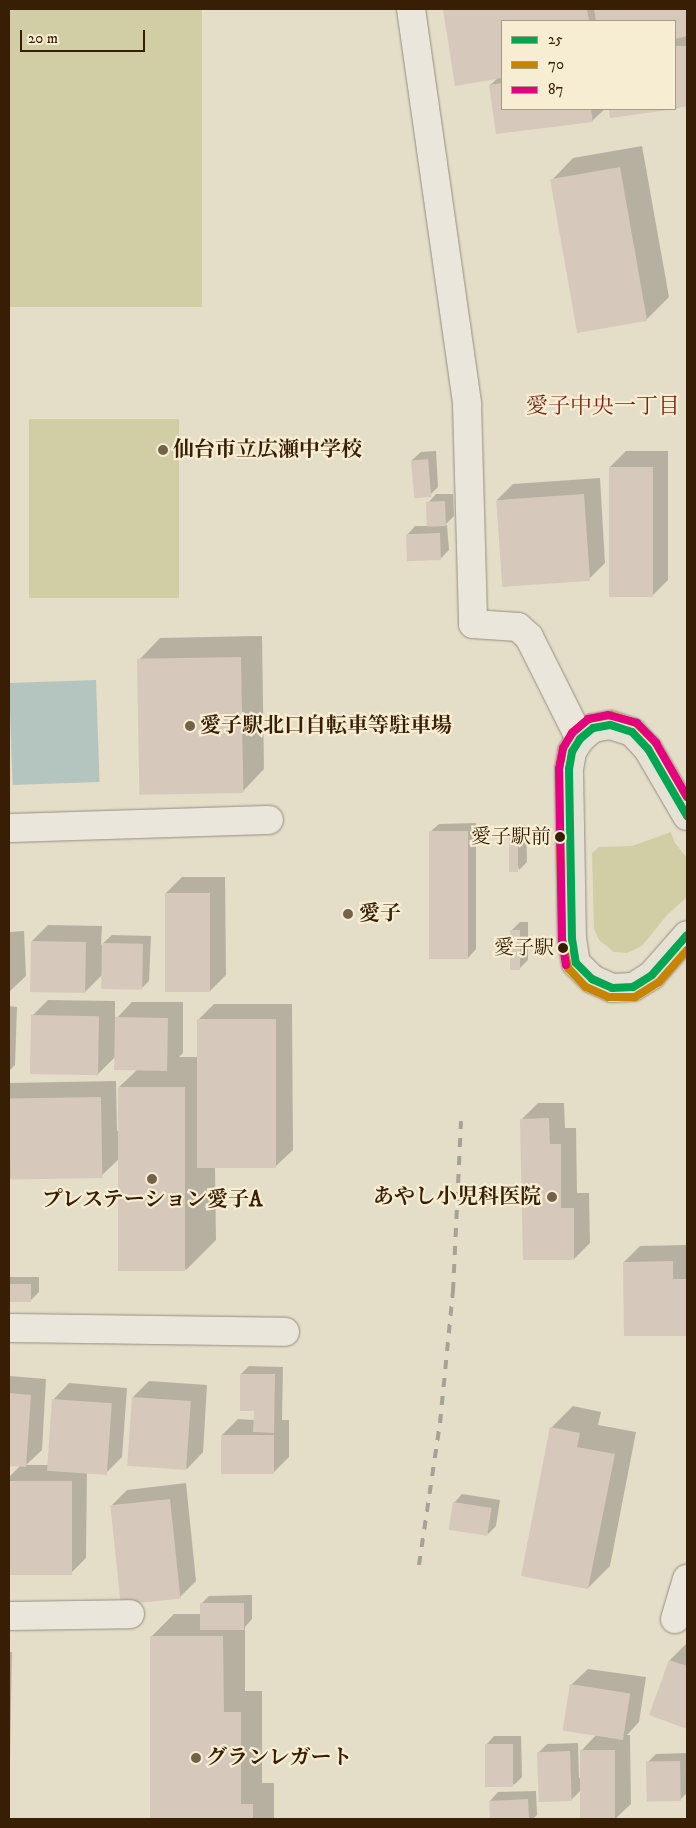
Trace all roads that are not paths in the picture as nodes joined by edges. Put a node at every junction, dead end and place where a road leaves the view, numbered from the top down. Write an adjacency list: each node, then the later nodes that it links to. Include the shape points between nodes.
1 (411, 9): 2 (street, via 467,404 474,624 518,627 530,637)
2 (580, 739): 3 (main road, via 593,728 610,725 632,732 648,749); 6 (main road, via 572,752 569,769 572,939 576,963 592,979 612,988 633,987 652,975)
3 (687, 816)
4 (269, 820): 5 (street)
5 (9, 828)
6 (687, 935)
7 (9, 1328): 8 (street)
8 (285, 1332)
9 (687, 1579): 12 (street)
10 (130, 1614): 11 (street)
11 (9, 1616)
12 (675, 1619)

